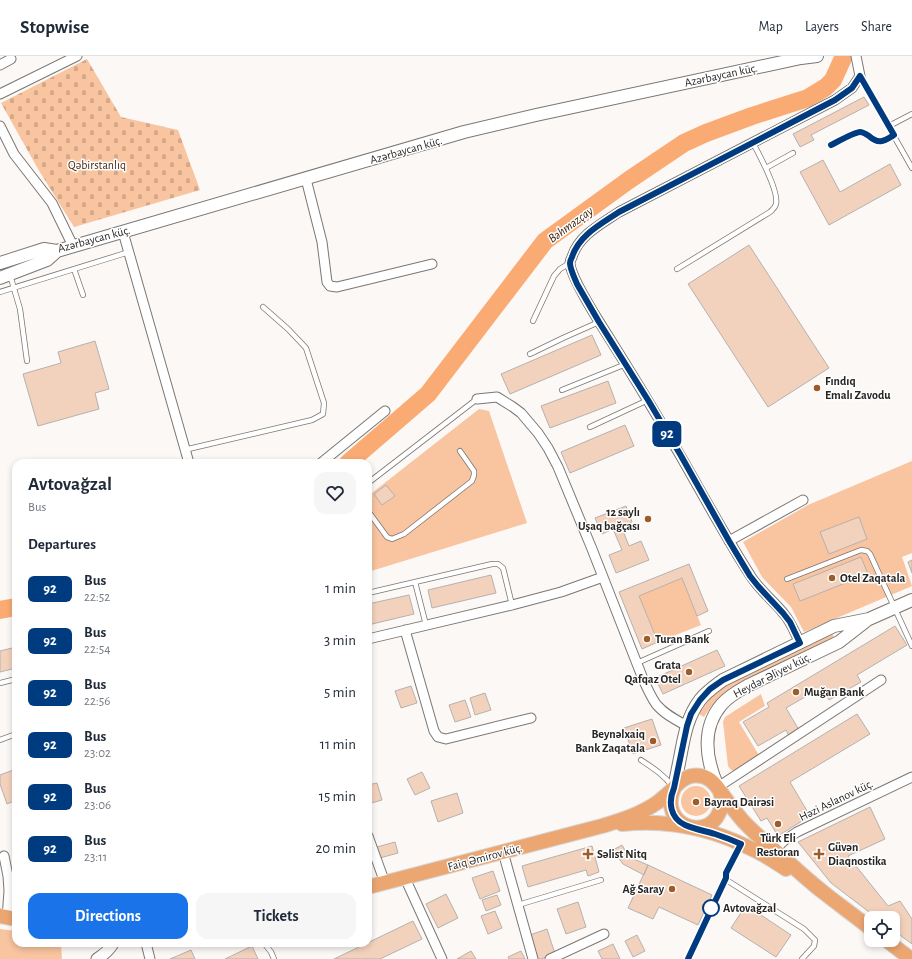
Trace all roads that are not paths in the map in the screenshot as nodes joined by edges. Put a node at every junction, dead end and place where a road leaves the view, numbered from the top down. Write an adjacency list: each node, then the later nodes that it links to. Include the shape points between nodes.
1 (76, 56): 7 (street)
2 (817, 56): 17 (main road, Azərbaycan küç., via 529,116 464,132)
3 (856, 56): 6 (street)
4 (11, 59): 5 (street)
5 (0, 65)
6 (860, 76): 10 (lane); 12 (street, via 852,88 835,100)
7 (0, 94)
8 (912, 114): 10 (lane)
9 (0, 126): 19 (street, via 14,154 52,203)
10 (889, 126): 11 (lane)
11 (894, 135): 13 (lane, via 877,142 860,132); 16 (lane)
12 (753, 143): 15 (lane); 23 (street, via 602,223 579,243)
13 (831, 145)
14 (793, 153): 15 (lane)
15 (766, 168): 26 (lane, via 772,182 776,207)
16 (912, 168)
17 (306, 179): 18 (main road, Azərbaycan küç.); 24 (street, via 322,242 327,282 330,286 336,287)
18 (123, 232): 19 (main road, Azərbaycan küç.); 21 (street)
19 (74, 246): 20 (main road, Azərbaycan küç.)
20 (57, 251): 22 (main road, Azərbaycan küç., via 44,249); 27 (main road, via 47,260)
21 (129, 252): 25 (lane); 42 (street)
22 (0, 262)
23 (570, 263): 32 (lane, via 554,276); 33 (street, via 577,284)
24 (432, 264)
25 (74, 269): 28 (lane); 30 (lane)
26 (677, 269)
27 (5, 276): 28 (lane)
28 (14, 288): 29 (lane); 35 (lane, via 20,309)
29 (0, 292)
30 (83, 295)
31 (263, 307): 42 (lane, via 306,348 324,403 323,414 312,420)
32 (533, 321)
33 (599, 322): 34 (lane); 36 (street)
34 (530, 354)
35 (27, 361)
36 (626, 364): 37 (lane); 39 (street)
37 (562, 390)
38 (477, 399): 46 (lane); 50 (street, via 497,397 521,413 538,433 558,467)
39 (648, 400): 41 (lane); 49 (street)
40 (385, 411): 45 (street)
41 (590, 426)
42 (184, 450): 44 (street)
43 (460, 451): 48 (lane, via 474,471 472,481 404,534 392,539 387,537)
44 (187, 459)
45 (326, 459)
46 (372, 480)
47 (802, 500): 49 (street)
48 (372, 516)
49 (729, 541): 62 (street, via 750,576 790,622)
50 (603, 577): 55 (street); 64 (street)
51 (787, 579): 56 (lane, via 861,550 867,551)
52 (415, 582): 53 (lane); 55 (lane, via 498,564 503,568); 58 (lane)
53 (372, 592)
54 (912, 600): 56 (main road)
55 (512, 605): 58 (street)
56 (894, 608): 57 (main road); 63 (lane)
57 (869, 619): 62 (main road, via 834,626); 74 (main road, Heydər Əliyev küç., via 839,642 732,694 721,705 712,719 707,746 712,774)
58 (426, 625): 59 (street)
59 (405, 630): 61 (street); 68 (street, via 434,731 438,737 446,739)
60 (709, 631): 64 (lane)
61 (372, 638)
62 (800, 643): 69 (main road, via 723,680 710,689 694,709)
63 (912, 646)
64 (637, 664): 69 (street, via 657,705 669,716)
65 (12, 680): 67 (lane)
66 (881, 680): 74 (street)
67 (0, 682)
68 (531, 718)
69 (687, 726): 75 (main road)
70 (12, 736): 71 (lane)
71 (0, 740)
72 (642, 760): 75 (lane)
73 (912, 777): 80 (street, Həzi Aslanov küç., via 797,832)
74 (718, 787): 75 (highway, via 706,778 692,776 685,778); 77 (highway, via 722,801 718,815 707,825); 80 (highway, via 726,801 748,826)
75 (674, 788): 76 (highway, via 646,809); 77 (highway, via 670,802 674,816 679,822)
76 (602, 826): 77 (highway, via 664,823); 81 (highway, Faiq Əmirov küç.)
77 (693, 827): 78 (highway)
78 (741, 844): 84 (lane, via 726,873); 88 (highway)
79 (372, 847): 86 (street)
80 (774, 850): 88 (highway)
81 (503, 852): 83 (highway, Faiq Əmirov küç.); 89 (street)
82 (4, 856): 90 (street, via 9,891)
83 (404, 878): 86 (highway, Faiq Əmirov küç.); 101 (street)
84 (726, 878): 104 (lane); 105 (lane, via 810,934 815,940 814,946)
85 (601, 880): 89 (lane)
86 (385, 883): 87 (highway, Faiq Əmirov küç.)
87 (372, 886)
88 (822, 891): 91 (highway)
89 (518, 905): 102 (street)
90 (8, 918)
91 (864, 924)
92 (604, 934): 103 (street)
93 (111, 947): 98 (street)
94 (147, 947): 99 (street)
95 (267, 947): 100 (lane)
96 (894, 947): 97 (highway)
97 (906, 958)
98 (97, 959)
99 (150, 959)
100 (274, 959)
101 (442, 959)
102 (533, 959)
103 (550, 959)
104 (688, 959)
105 (802, 959)

